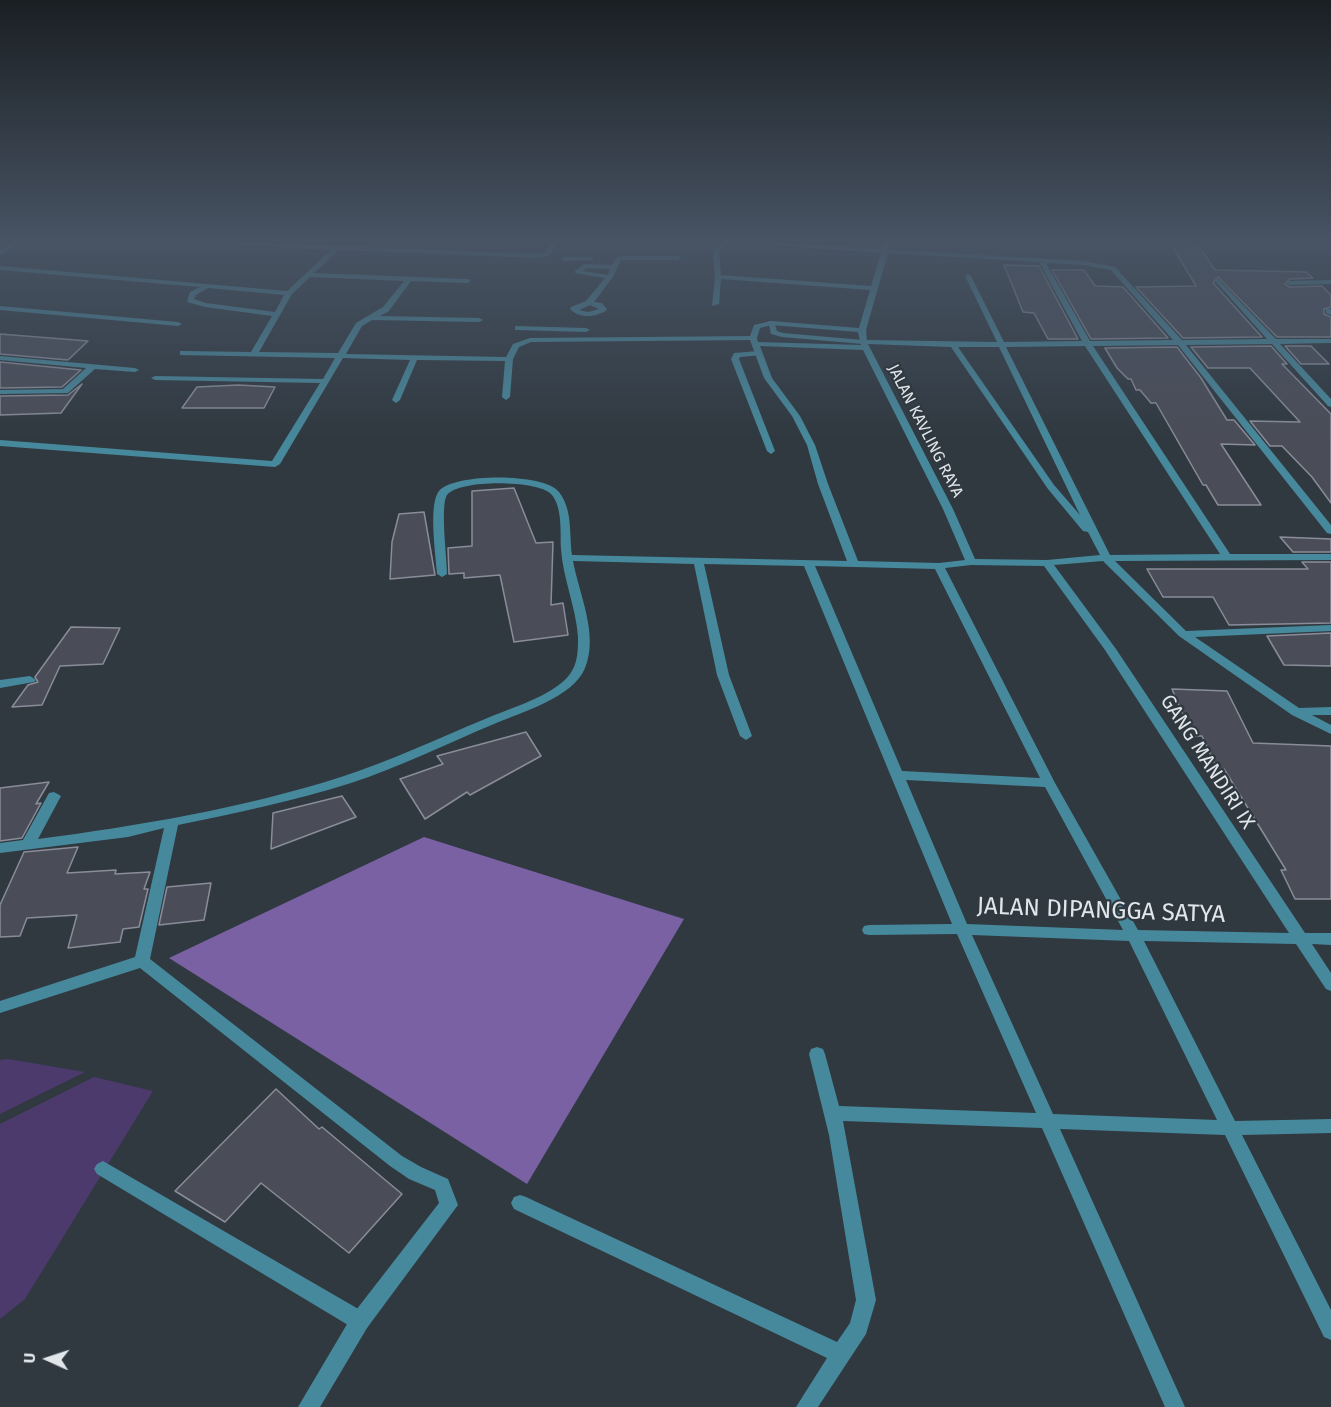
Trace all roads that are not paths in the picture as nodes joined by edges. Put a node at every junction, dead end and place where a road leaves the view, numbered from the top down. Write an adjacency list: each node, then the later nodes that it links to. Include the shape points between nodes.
1 (7, 309): 17 (street)
2 (234, 309): 12 (street)
3 (280, 309): 12 (street)
4 (386, 309): 14 (street)
5 (575, 309): 13 (street)
6 (603, 309): 13 (street)
7 (869, 309): 19 (street, JALAN KAVLING RAYA)
8 (984, 309): 23 (street)
9 (1068, 309): 24 (street)
10 (1149, 309): 25 (street)
11 (1243, 309): 21 (street)
12 (277, 314): 30 (street)
13 (587, 314): 20 (street)
14 (368, 318): 15 (street); 31 (street)
15 (479, 321)
16 (771, 322): 19 (street); 26 (street, via 757,327); 27 (street, via 774,332 782,335)
17 (178, 324)
18 (518, 328): 20 (street)
19 (862, 330): 27 (street, JALAN KAVLING RAYA)
20 (586, 334): 26 (street); 34 (street, via 530,340 516,346)
21 (1272, 341): 22 (street); 25 (street); 42 (street)
22 (1331, 341)
23 (1000, 343): 24 (street); 28 (street); 46 (street)
24 (1088, 343): 25 (street); 50 (street)
25 (1180, 343): 47 (street)
26 (756, 345): 27 (street); 44 (street, via 735,359); 57 (street, via 768,378 796,416 811,445)
27 (864, 345): 28 (street); 54 (street, JALAN KAVLING RAYA)
28 (953, 345): 45 (street)
29 (183, 353): 30 (street)
30 (254, 354): 31 (street)
31 (340, 354): 32 (street); 38 (street)
32 (415, 356): 34 (street); 41 (street)
33 (0, 358): 35 (street)
34 (509, 359): 40 (street)
35 (93, 366): 36 (street); 39 (street, via 64,391)
36 (135, 370)
37 (155, 378): 38 (street)
38 (325, 381): 43 (street, via 274,464)
39 (0, 392)
40 (506, 397)
41 (396, 400)
42 (1331, 404)
43 (0, 443)
44 (771, 451)
45 (1051, 487): 46 (street); 48 (street)
46 (1071, 487): 48 (street)
47 (1331, 531)
48 (1093, 533): 52 (street)
49 (1331, 556): 50 (street)
50 (1227, 557): 52 (street)
51 (567, 558): 53 (street); 59 (street, via 557,496 546,485 453,485 440,502); 71 (street, via 584,635 579,671 569,682 531,704 369,772 252,805)
52 (1106, 558): 56 (street); 61 (street)
53 (698, 560): 55 (street); 67 (street, via 723,675)
54 (971, 562): 56 (street); 58 (street)
55 (808, 563): 57 (street); 68 (street)
56 (1047, 563): 77 (street, GANG MANDIRI IX, via 1110,649)
57 (854, 565): 58 (street)
58 (939, 566): 69 (street)
59 (442, 574)
60 (1331, 628): 61 (street)
61 (1183, 634): 65 (street)
62 (30, 680): 63 (street)
63 (0, 684)
64 (1331, 711): 65 (street)
65 (1296, 712): 66 (street)
66 (1330, 730)
67 (746, 736)
68 (897, 775): 69 (street); 74 (street)
69 (1049, 783): 76 (street)
70 (54, 796): 72 (street)
71 (172, 822): 72 (street, via 128,832); 79 (street)
72 (28, 844): 73 (street)
73 (0, 848)
74 (962, 929): 75 (street, JALAN DIPANGGA SATYA); 76 (street, JALAN DIPANGGA SATYA); 84 (street)
75 (869, 930)
76 (1134, 936): 77 (street, JALAN DIPANGGA SATYA); 86 (street)
77 (1299, 939): 78 (street, JALAN DIPANGGA SATYA); 80 (street, GANG MANDIRI IX)
78 (1331, 939)
79 (142, 961): 81 (street); 89 (street, via 396,1161 442,1185 448,1205)
80 (1331, 985)
81 (0, 1007)
82 (817, 1054): 83 (street)
83 (833, 1113): 84 (street); 91 (street, via 866,1300 859,1327)
84 (1047, 1122): 86 (street); 94 (street)
85 (1331, 1126): 86 (street)
86 (1230, 1128): 90 (street)
87 (103, 1170): 89 (street)
88 (520, 1203): 91 (street)
89 (360, 1321): 92 (street)
90 (1331, 1330)
91 (841, 1354): 93 (street)
92 (308, 1407)
93 (806, 1407)
94 (1175, 1407)

